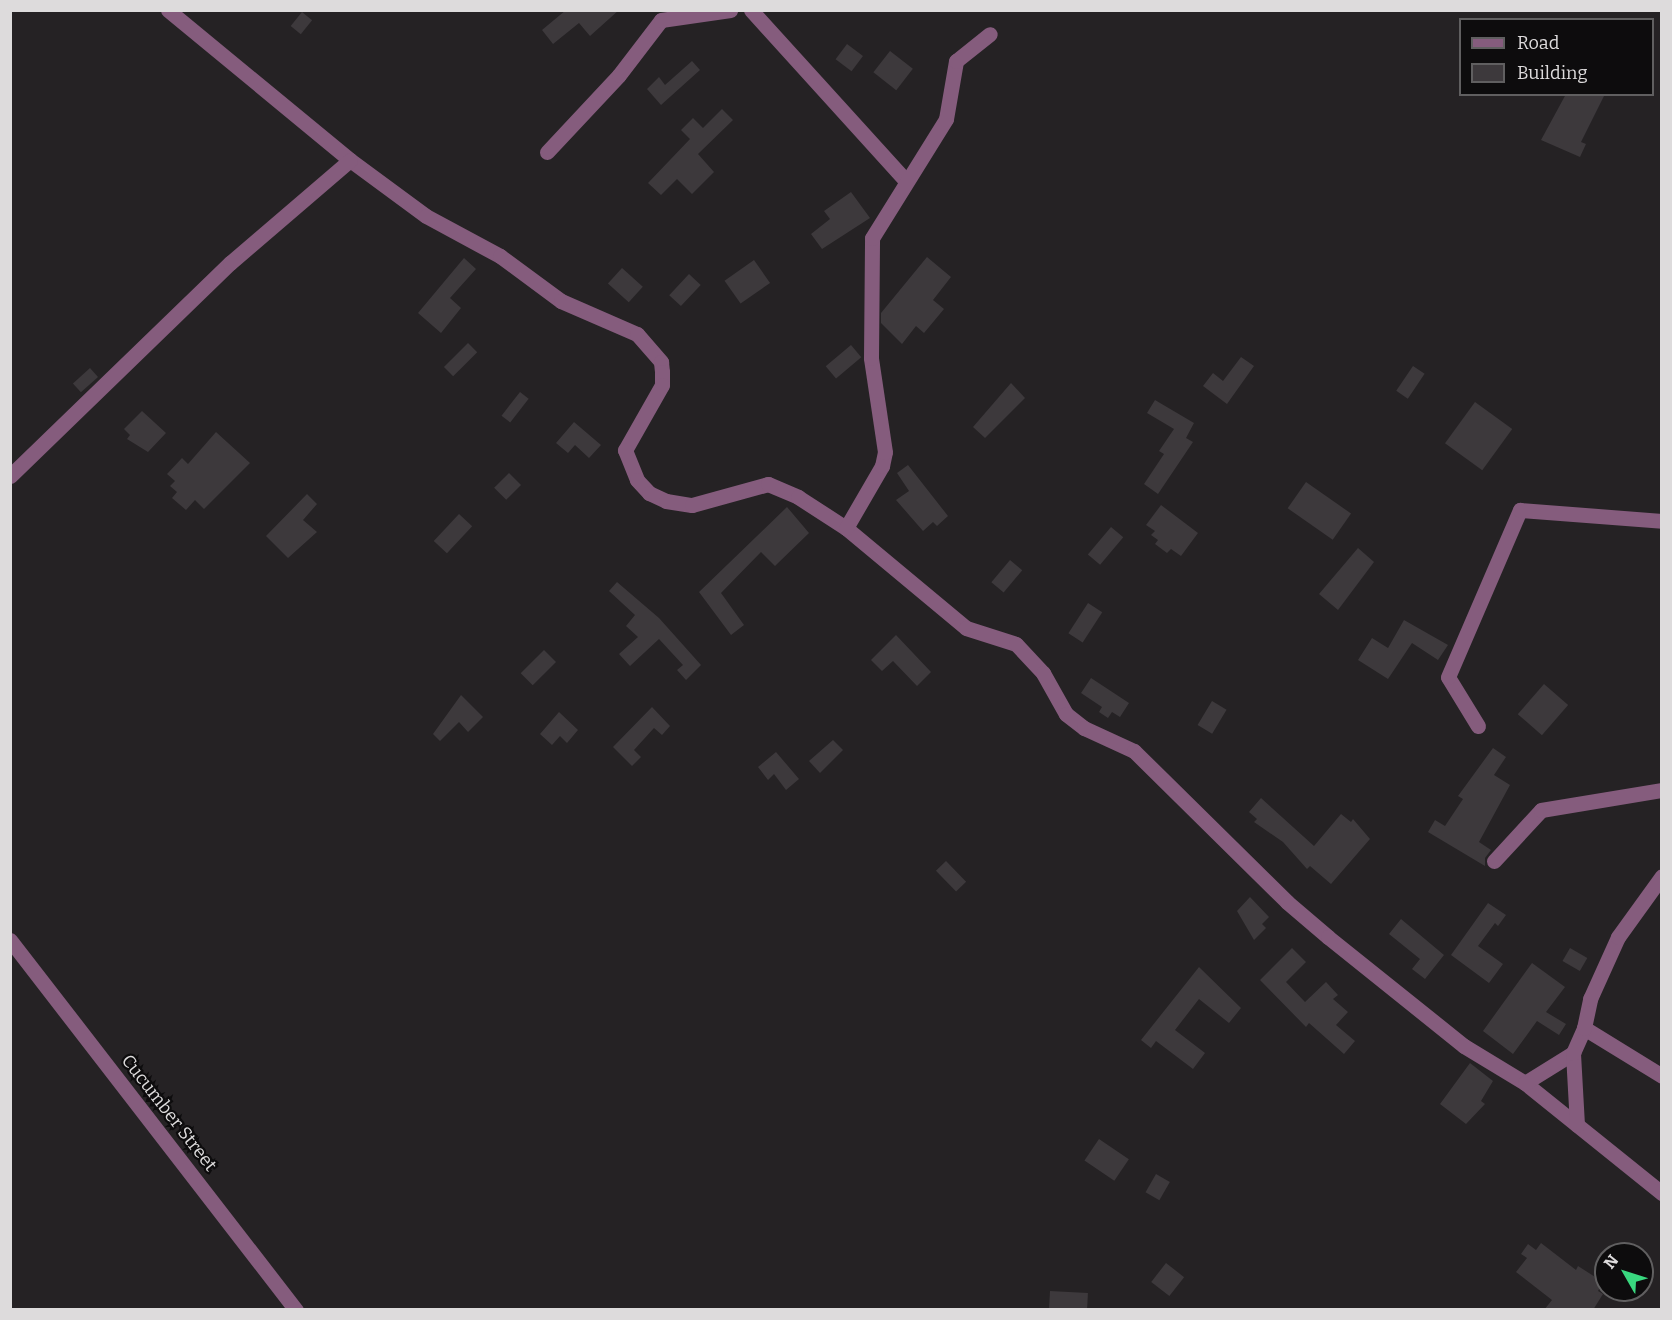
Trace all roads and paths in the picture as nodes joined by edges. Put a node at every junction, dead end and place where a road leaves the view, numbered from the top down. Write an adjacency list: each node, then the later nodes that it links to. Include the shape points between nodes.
1 (168, 10): 7 (street)
2 (730, 10): 4 (street)
3 (751, 10): 8 (street)
4 (661, 15): 6 (street, via 619,75)
5 (990, 34): 8 (street, via 956,61 946,119)
6 (547, 152)
7 (350, 160): 9 (street, via 230,263); 11 (street, via 426,216 500,256 561,300 637,334 661,362 662,372 662,385 625,450 637,480 649,493 666,501 692,505 768,484 798,497)
8 (906, 181): 11 (street, via 872,237 871,358 885,452 877,475)
9 (10, 476)
10 (1662, 521): 12 (street, via 1520,510 1448,677)
11 (846, 528): 20 (street, via 966,628 1016,644 1043,673 1066,714 1084,728 1134,751 1312,923 1464,1046)
12 (1478, 726)
13 (1662, 790): 14 (street, via 1541,810)
14 (1494, 861)
15 (1662, 876): 17 (street, via 1618,937 1590,999)
16 (10, 940): 23 (street, Cucumber Street)
17 (1584, 1028): 18 (street); 19 (street)
18 (1573, 1053): 20 (street); 21 (street)
19 (1662, 1076)
20 (1525, 1083): 21 (street)
21 (1576, 1125): 22 (street)
22 (1662, 1193)
23 (296, 1310)

